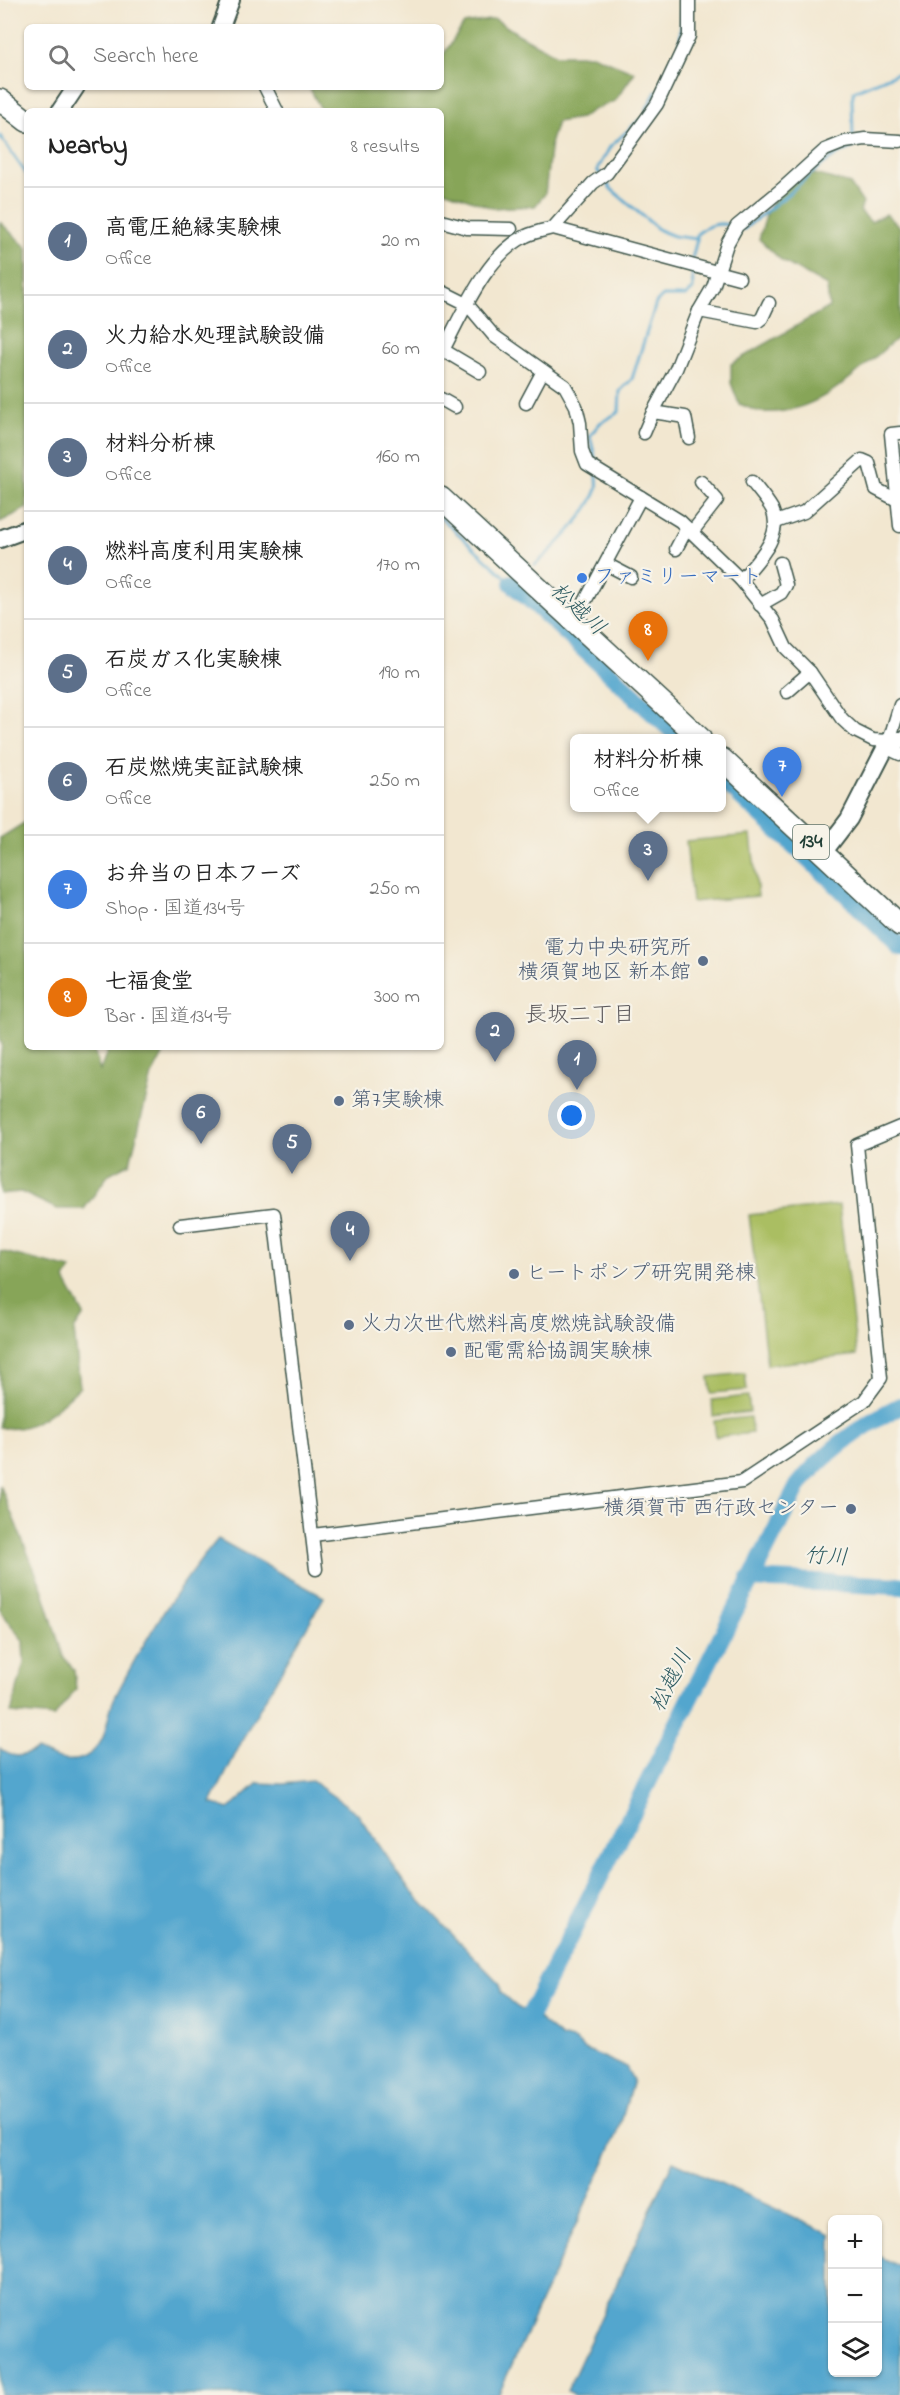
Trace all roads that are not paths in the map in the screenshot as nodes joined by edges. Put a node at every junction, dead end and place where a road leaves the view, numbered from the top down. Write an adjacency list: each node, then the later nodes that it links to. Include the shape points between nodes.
1 (231, 0): 3 (street)
2 (690, 0): 12 (street, via 689,36 657,104 607,173)
3 (222, 24)
4 (74, 90): 7 (street)
5 (266, 90): 8 (street)
6 (0, 100): 9 (highway)
7 (62, 108)
8 (276, 108)
9 (24, 119)
10 (900, 141): 14 (street, via 865,139 825,150 737,226)
11 (444, 222): 13 (street, via 467,228)
12 (553, 228): 14 (street); 18 (street, via 514,244 481,279)
13 (511, 229)
14 (719, 272): 15 (street); 19 (street)
15 (739, 278)
16 (444, 292): 18 (street)
17 (769, 303): 19 (street, via 757,322)
18 (467, 304): 20 (street); 22 (street, via 494,336)
19 (699, 311): 27 (street, via 676,369)
20 (447, 329)
21 (444, 353): 23 (street)
22 (543, 371): 25 (street); 34 (street, via 565,386 576,405 587,464)
23 (480, 372)
24 (444, 401): 26 (street)
25 (526, 403)
26 (455, 407)
27 (653, 412): 29 (street); 30 (street, via 685,417)
28 (900, 433): 31 (street, via 891,434)
29 (644, 434)
30 (689, 438)
31 (898, 481): 35 (street)
32 (701, 482): 40 (street, via 717,500)
33 (752, 482): 37 (street, via 772,509)
34 (641, 497): 40 (street); 44 (street)
35 (897, 500): 37 (street, via 876,489 869,463 862,460 804,512); 38 (street)
36 (444, 501): 48 (highway)
37 (776, 522): 46 (street, via 771,542)
38 (900, 526)
39 (24, 530): 41 (street)
40 (689, 530): 42 (street); 46 (street)
41 (0, 539)
42 (676, 549)
43 (780, 563): 47 (street, via 786,585 781,593)
44 (606, 564): 45 (street); 48 (street)
45 (631, 577)
46 (741, 580): 47 (street)
47 (760, 605): 49 (street, via 773,620 786,648)
48 (574, 622): 52 (highway)
49 (810, 672): 50 (street); 53 (street, via 842,719 855,731)
50 (786, 692)
51 (900, 705): 53 (street)
52 (696, 734)
53 (893, 746): 55 (street, via 849,819)
54 (726, 763): 55 (highway, 134)
55 (823, 853): 56 (highway, 134)
56 (900, 925)
57 (900, 1127): 59 (street, via 857,1145 881,1378 864,1401 742,1482)
58 (180, 1225): 59 (street, via 274,1214)
59 (313, 1535): 60 (street)
60 (316, 1569)

